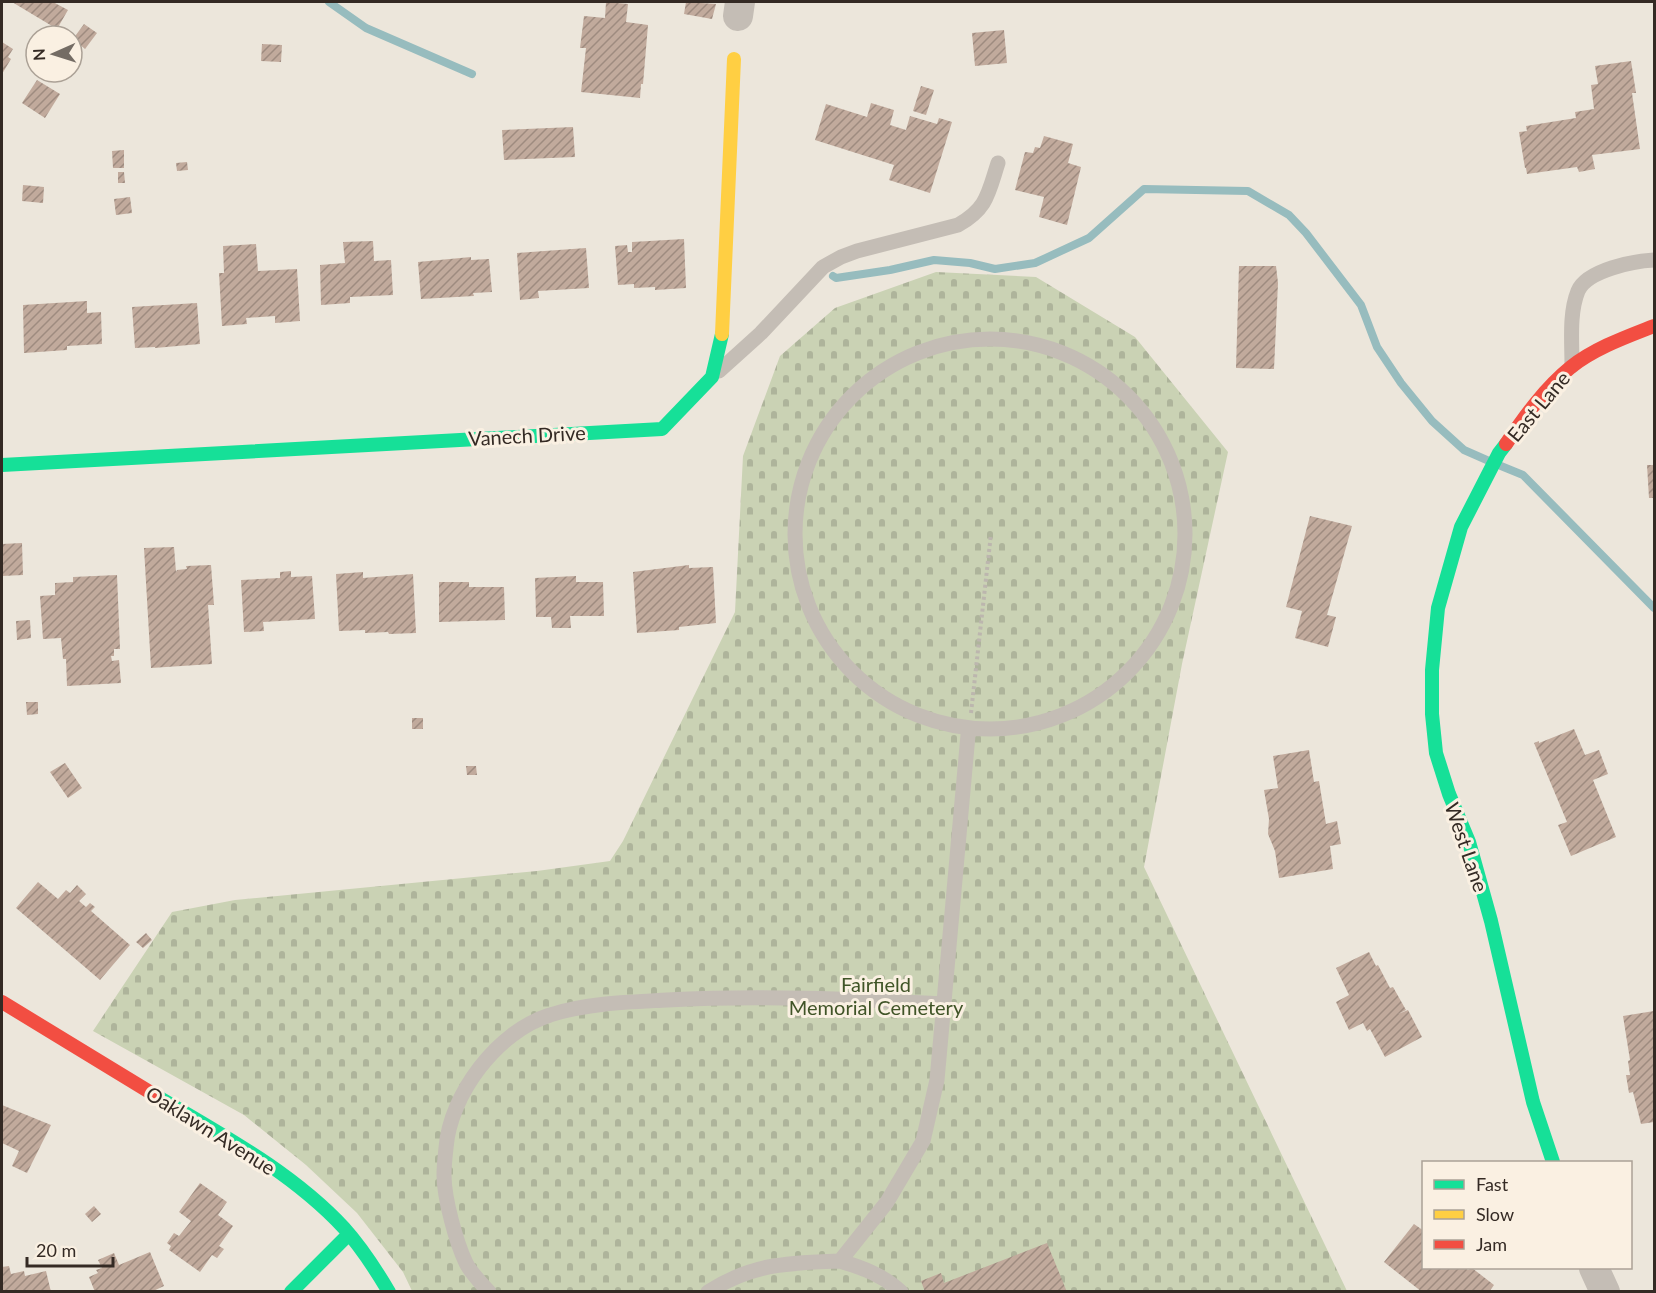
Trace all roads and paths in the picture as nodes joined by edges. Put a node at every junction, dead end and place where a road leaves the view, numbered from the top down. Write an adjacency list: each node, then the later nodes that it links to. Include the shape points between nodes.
1 (734, 59): 6 (street, Vanech Drive, via 724,327)
2 (998, 164): 6 (lane, via 987,197 973,218 857,251 824,267 761,333)
3 (1654, 260): 5 (lane, via 1609,268 1578,289 1572,318)
4 (1654, 326): 5 (street, East Lane, via 1608,345)
5 (1572, 366): 8 (street, East Lane, via 1535,403 1499,453)
6 (712, 376): 7 (street, Vanech Drive, via 662,429)
7 (2, 465)
8 (1461, 527): 13 (street, West Lane, via 1438,608 1432,670 1436,753 1472,853 1533,1102)
9 (991, 534): 10 (path)
10 (968, 735): 10 (lane, via 991,735 1056,715 1111,683 1132,664 1163,618 1184,549 1182,493 1166,440 1128,393 1076,358 1030,342 936,348 880,369 855,388 823,434 806,478 798,517 806,597 819,631 836,656 864,684 899,707 933,725); 12 (lane)
11 (2, 1002): 14 (street, Oaklawn Avenue, via 288,1177)
12 (945, 1004): 15 (lane, via 937,1080 923,1141 887,1202); 19 (lane, via 817,997 639,1001 549,1015 516,1032 486,1058 464,1091 447,1133 444,1177 453,1225 467,1265)
13 (1553, 1161)
14 (349, 1234): 17 (street); 18 (street, Oaklawn Avenue, via 374,1263)
15 (840, 1261): 20 (lane, via 764,1267 730,1278); 21 (lane, via 889,1280)
16 (1594, 1269): 22 (street)
17 (291, 1292)
18 (389, 1292)
19 (489, 1292)
20 (708, 1292)
21 (900, 1292)
22 (1605, 1292)

